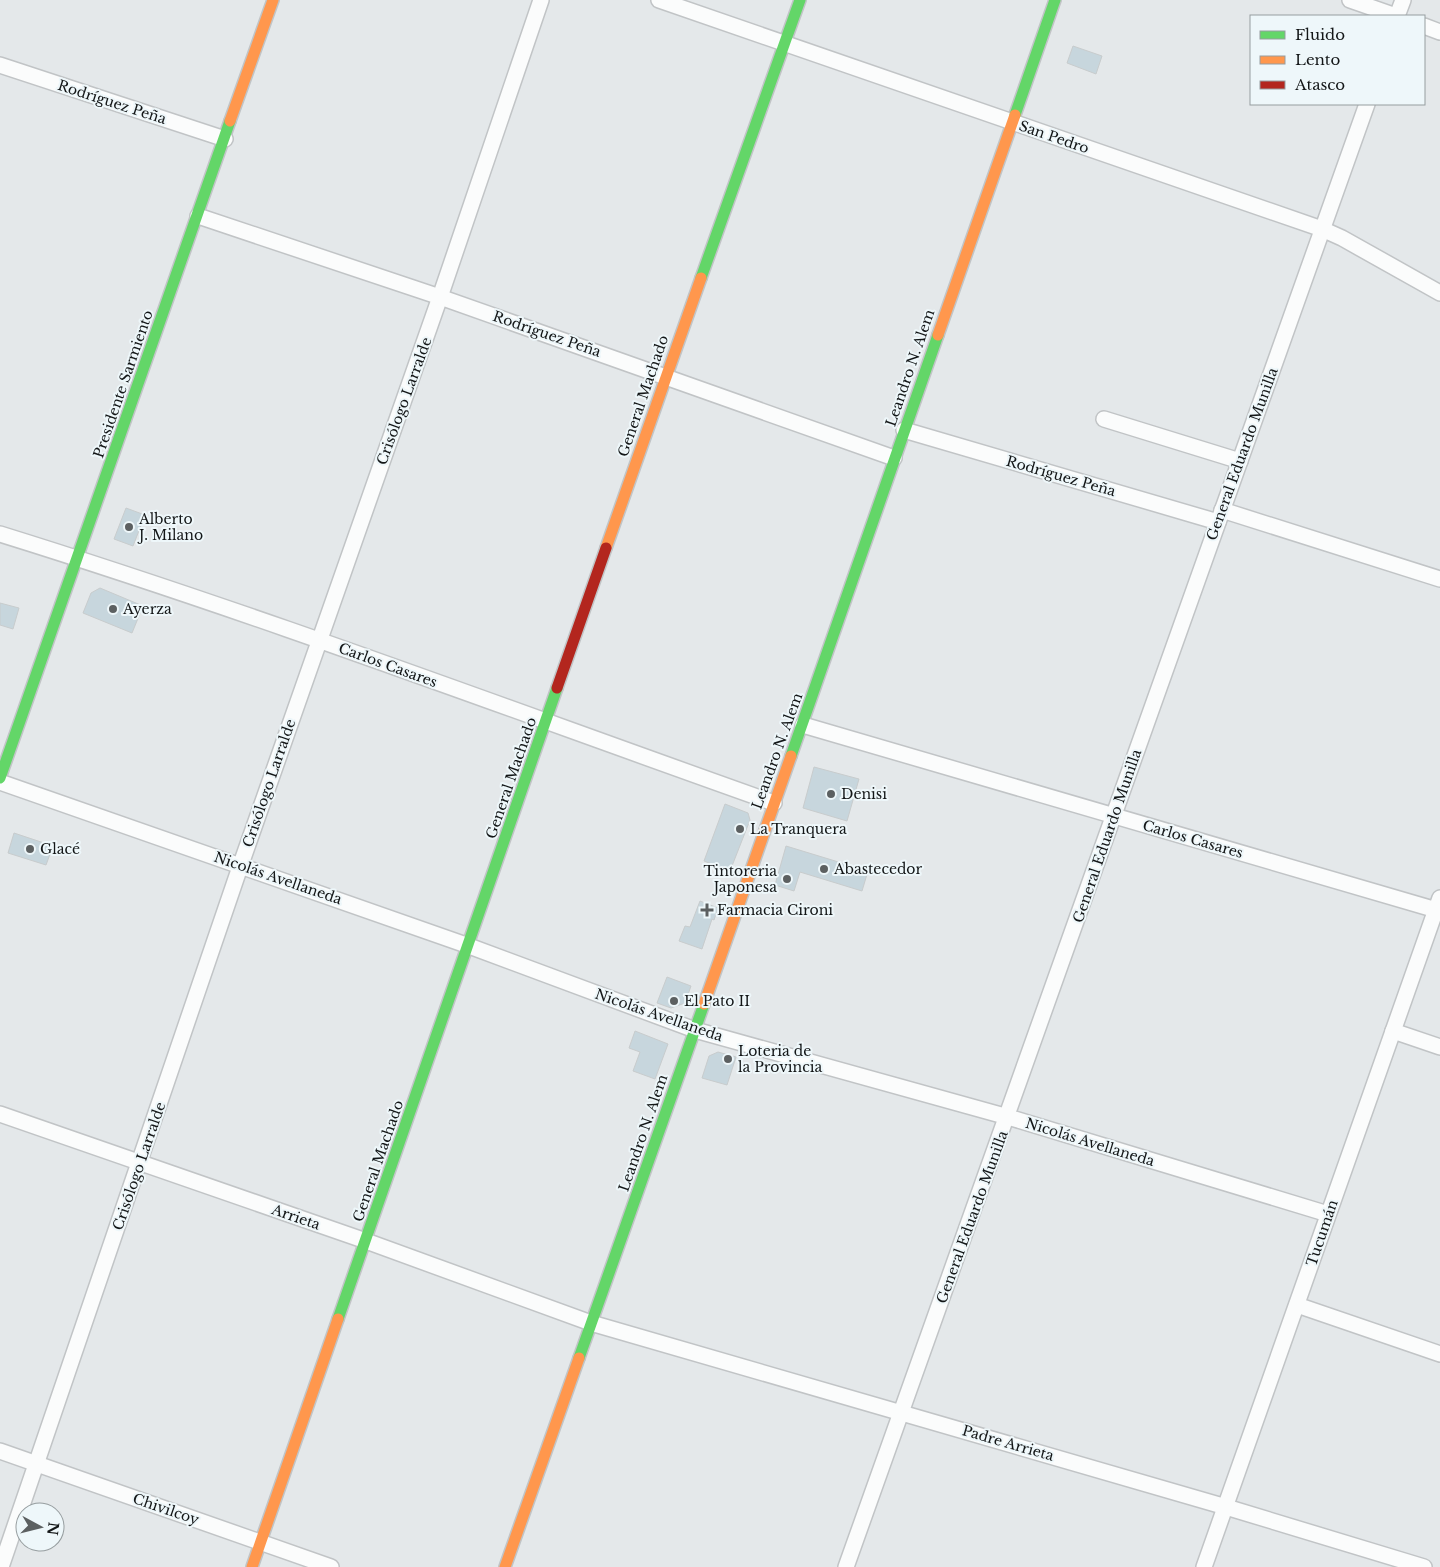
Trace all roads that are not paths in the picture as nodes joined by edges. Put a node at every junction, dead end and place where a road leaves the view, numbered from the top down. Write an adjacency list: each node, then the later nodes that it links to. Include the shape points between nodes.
1 (273, 0): 16 (street, Presidente Sarmiento)
2 (541, 0): 20 (street, Crisólogo Larralde)
3 (659, 0): 12 (street, San Pedro)
4 (800, 0): 12 (street, General Machado)
5 (1055, 0): 15 (street, Leandro N. Alem)
6 (1350, 0): 8 (street)
7 (1403, 0): 9 (street)
8 (1394, 15)
9 (1397, 15)
10 (1425, 26): 11 (street)
11 (1440, 32)
12 (786, 43): 15 (street, San Pedro); 21 (street, General Machado)
13 (0, 65): 16 (street, Rodríguez Peña)
14 (1367, 105): 18 (street, General Eduardo Munilla)
15 (1012, 122): 18 (street, San Pedro); 23 (street, Leandro N. Alem)
16 (225, 139): 17 (street, Presidente Sarmiento)
17 (198, 216): 20 (street, Rodríguez Peña); 28 (street, Presidente Sarmiento)
18 (1322, 229): 19 (street, San Pedro); 25 (street, General Eduardo Munilla)
19 (1440, 293)
20 (440, 297): 21 (street, Rodríguez Peña); 30 (street, Crisólogo Larralde)
21 (666, 376): 24 (street, Rodríguez Peña); 31 (street, General Machado)
22 (1104, 420): 25 (street)
23 (904, 430): 24 (street, Leandro N. Alem); 26 (street, Rodríguez Peña)
24 (894, 458): 32 (street, Leandro N. Alem)
25 (1240, 461): 26 (street, General Eduardo Munilla)
26 (1220, 516): 29 (street, Rodríguez Peña); 36 (street, General Eduardo Munilla)
27 (0, 534): 28 (street, Carlos Casares)
28 (78, 558): 30 (street, Carlos Casares); 33 (street, Presidente Sarmiento)
29 (1440, 579)
30 (319, 640): 31 (street, Carlos Casares); 37 (street, Crisólogo Larralde)
31 (547, 723): 35 (street, Carlos Casares); 39 (street, General Machado)
32 (803, 725): 35 (street, Leandro N. Alem); 36 (street, Carlos Casares)
33 (0, 778)
34 (0, 782): 37 (street, Nicolás Avellaneda)
35 (774, 804): 40 (street, Leandro N. Alem)
36 (1114, 816): 38 (street, Carlos Casares); 44 (street, General Eduardo Munilla)
37 (241, 864): 39 (street, Nicolás Avellaneda); 45 (street, Crisólogo Larralde)
38 (1439, 906): 41 (street, Tucumán)
39 (469, 946): 40 (street, Nicolás Avellaneda); 47 (street, General Machado)
40 (695, 1030): 44 (street, Nicolás Avellaneda); 49 (street, Leandro N. Alem)
41 (1393, 1031): 42 (street); 46 (street, Tucumán)
42 (1440, 1047)
43 (0, 1114): 45 (street, Arrieta)
44 (1008, 1117): 46 (street, Nicolás Avellaneda); 51 (street, General Eduardo Munilla)
45 (140, 1162): 47 (street, Arrieta); 53 (street, Crisólogo Larralde)
46 (1328, 1214): 48 (street, Tucumán)
47 (366, 1241): 49 (street, Arrieta); 55 (street, General Machado)
48 (1297, 1305): 50 (street); 54 (street, Tucumán)
49 (591, 1323): 51 (street, Padre Arrieta); 59 (street, Leandro N. Alem)
50 (1440, 1354)
51 (903, 1412): 54 (street, Padre Arrieta); 60 (street, General Eduardo Munilla)
52 (0, 1451): 53 (street, Chivilcoy)
53 (35, 1464): 55 (street, Chivilcoy); 56 (street, Crisólogo Larralde)
54 (1226, 1507): 61 (street, Tucumán); 62 (street, Padre Arrieta)
55 (260, 1542): 57 (street, General Machado); 58 (street, Chivilcoy)
56 (0, 1567)
57 (252, 1567)
58 (331, 1567)
59 (505, 1567)
60 (846, 1567)
61 (1204, 1567)
62 (1424, 1567)

